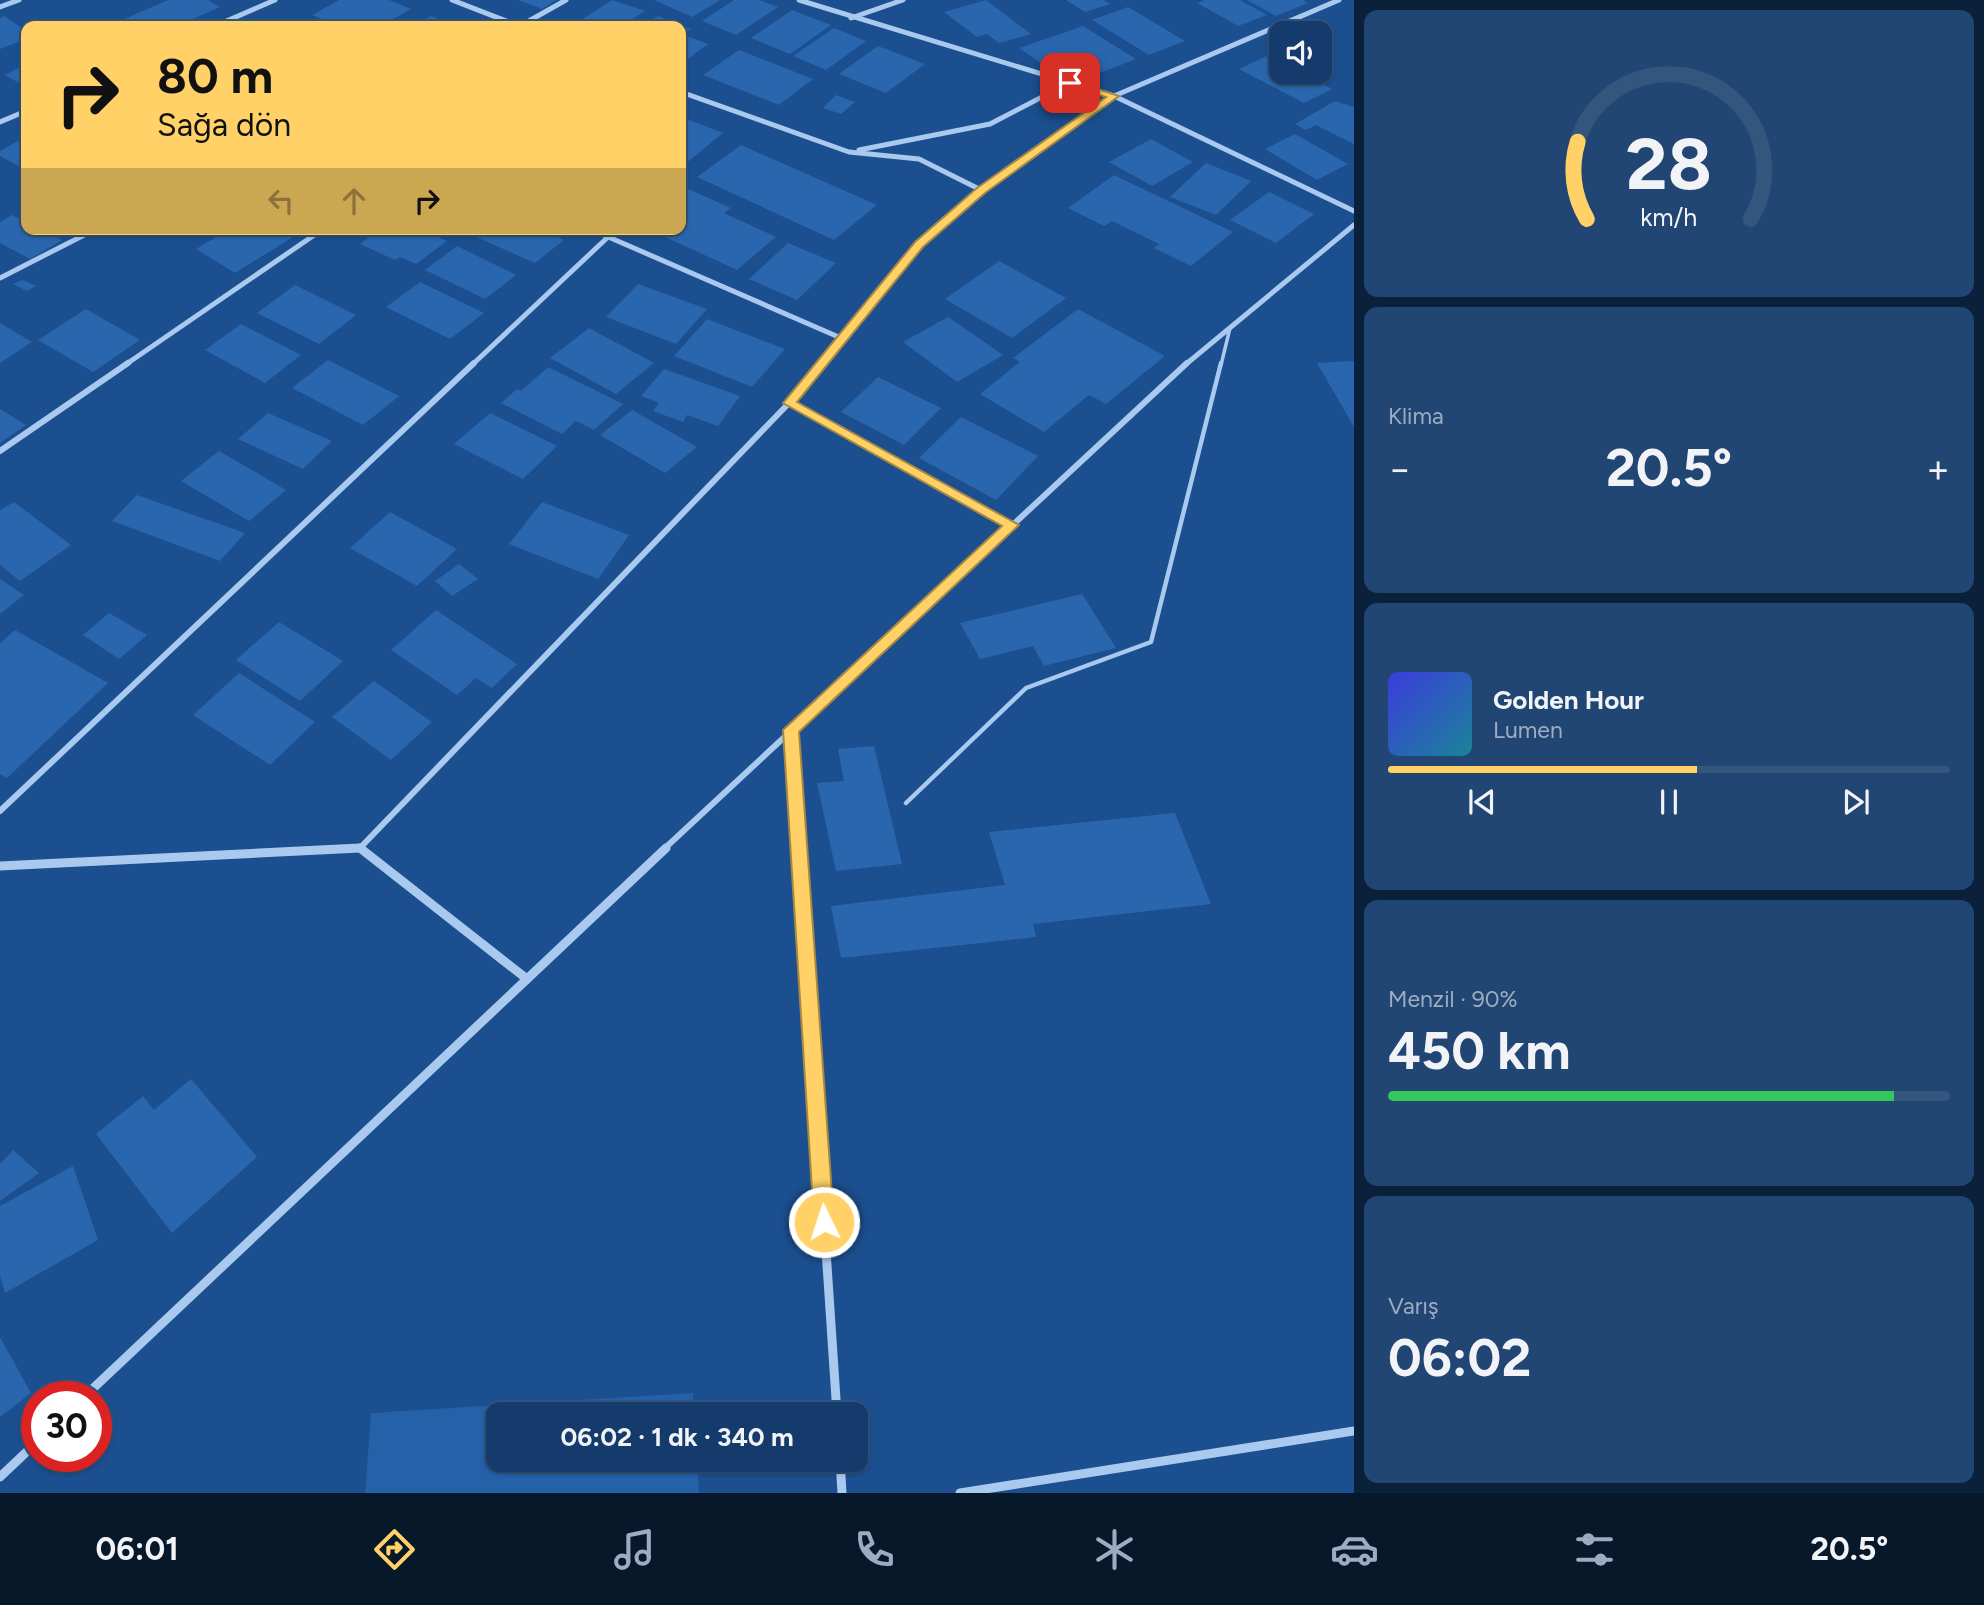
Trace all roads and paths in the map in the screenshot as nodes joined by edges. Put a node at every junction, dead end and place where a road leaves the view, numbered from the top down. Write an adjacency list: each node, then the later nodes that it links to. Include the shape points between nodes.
1 (19, 0): 8 (street)
2 (275, 0): 10 (street)
3 (452, 0): 11 (street)
4 (566, 0): 12 (street)
5 (799, 0): 9 (street)
6 (903, 0): 9 (street)
7 (1339, 0): 15 (street)
8 (0, 8)
9 (851, 18): 13 (street)
10 (227, 21)
11 (506, 21)
12 (528, 21)
13 (1070, 83): 15 (street); 18 (street, via 990,124)
14 (686, 94): 18 (street)
15 (1114, 96): 19 (street); 20 (street)
16 (21, 112): 17 (street)
17 (0, 122)
18 (849, 152): 19 (street, via 919,159)
19 (981, 190): 28 (street, via 919,245)
20 (1354, 211)
21 (1354, 225): 27 (street)
22 (84, 235): 26 (street)
23 (314, 235): 30 (street)
24 (604, 235): 25 (street)
25 (608, 237): 28 (street); 34 (street)
26 (0, 278)
27 (1231, 325): 31 (street); 33 (lane, via 1151,642 1026,688)
28 (841, 338): 29 (street)
29 (789, 403): 31 (street); 35 (street)
30 (0, 451)
31 (1012, 525): 32 (street)
32 (791, 730): 37 (street); 39 (street)
33 (906, 803)
34 (0, 811)
35 (360, 848): 36 (street); 37 (street)
36 (0, 866)
37 (527, 979): 38 (street)
38 (101, 1381)
39 (836, 1402)
40 (1354, 1431): 45 (street)
41 (21, 1457): 43 (street)
42 (841, 1472): 44 (street)
43 (0, 1477)
44 (842, 1493)
45 (960, 1493)

